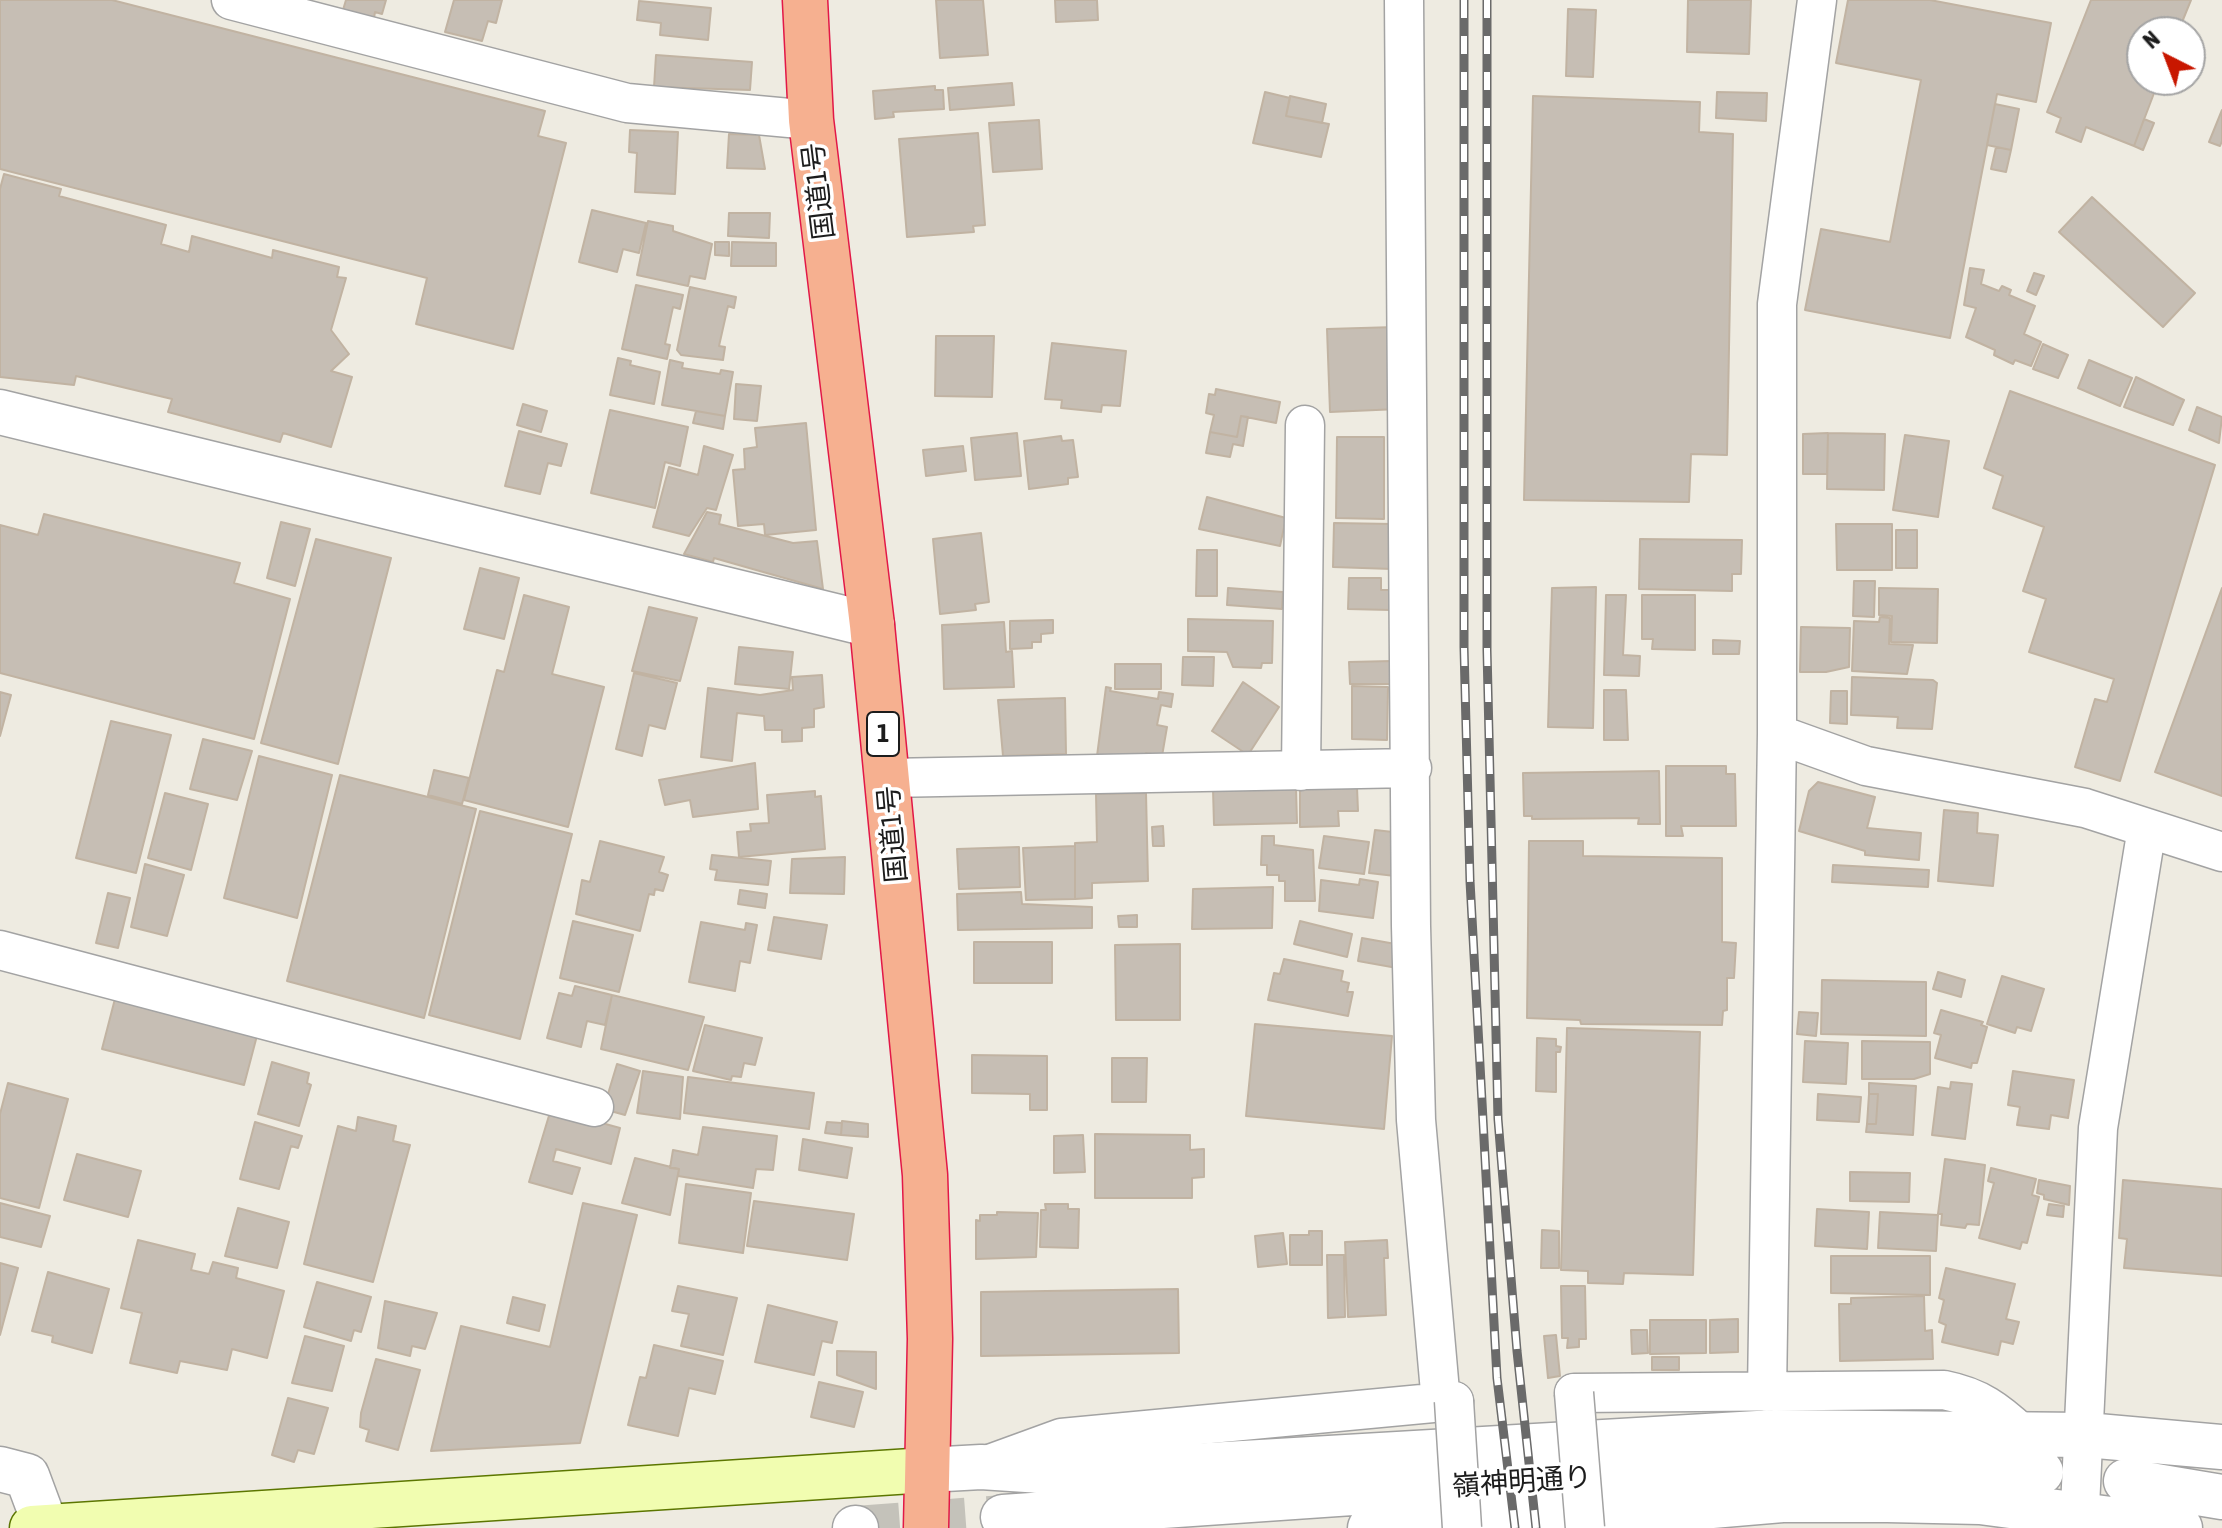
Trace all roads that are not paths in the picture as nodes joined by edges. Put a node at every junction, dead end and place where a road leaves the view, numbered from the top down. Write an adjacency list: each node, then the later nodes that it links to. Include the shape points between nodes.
1 (231, 0): 5 (street, via 627,103)
2 (805, 0): 5 (highway, 国道1号 / 1)
3 (1404, 0): 10 (street)
4 (1817, 0): 9 (street, via 1777,304)
5 (811, 120): 8 (highway, 国道1号 / 1)
6 (0, 412): 8 (street)
7 (1305, 425): 11 (street)
8 (872, 625): 12 (highway, 国道1号 / 1)
9 (1777, 734): 13 (street, via 1866,766 2085,808); 17 (street)
10 (1412, 768): 11 (street); 18 (street, via 1416,1120)
11 (1301, 771): 12 (street)
12 (888, 778): 24 (highway, 国道1号 / 1, via 925,1175)
13 (2147, 828): 14 (street); 19 (street, via 2098,1128)
14 (2222, 852)
15 (0, 950): 16 (street)
16 (594, 1107)
17 (1767, 1392): 21 (street, via 1944,1390 1970,1395 1991,1405); 33 (street, bridge, via 1574,1393)
18 (1447, 1402): 22 (street, via 1061,1438); 32 (street, bridge)
19 (2086, 1435): 20 (street); 21 (street); 28 (street)
20 (2222, 1447)
21 (2032, 1453): 22 (street, via 1775,1432 1072,1473); 27 (street, 嶺神明通り, via 1884,1466 1629,1474)
22 (981, 1467): 24 (street)
23 (0, 1469): 29 (street, via 27,1476)
24 (927, 1470): 29 (main road); 30 (highway, 国道1号 / 1)
25 (2126, 1481): 26 (street)
26 (2222, 1497)
27 (1003, 1517)
28 (2080, 1521): 31 (street, via 1980,1502 1782,1500); 34 (street)
29 (39, 1527)
30 (926, 1528)
31 (1370, 1528)
32 (1462, 1528)
33 (1585, 1528)
34 (2180, 1528)

